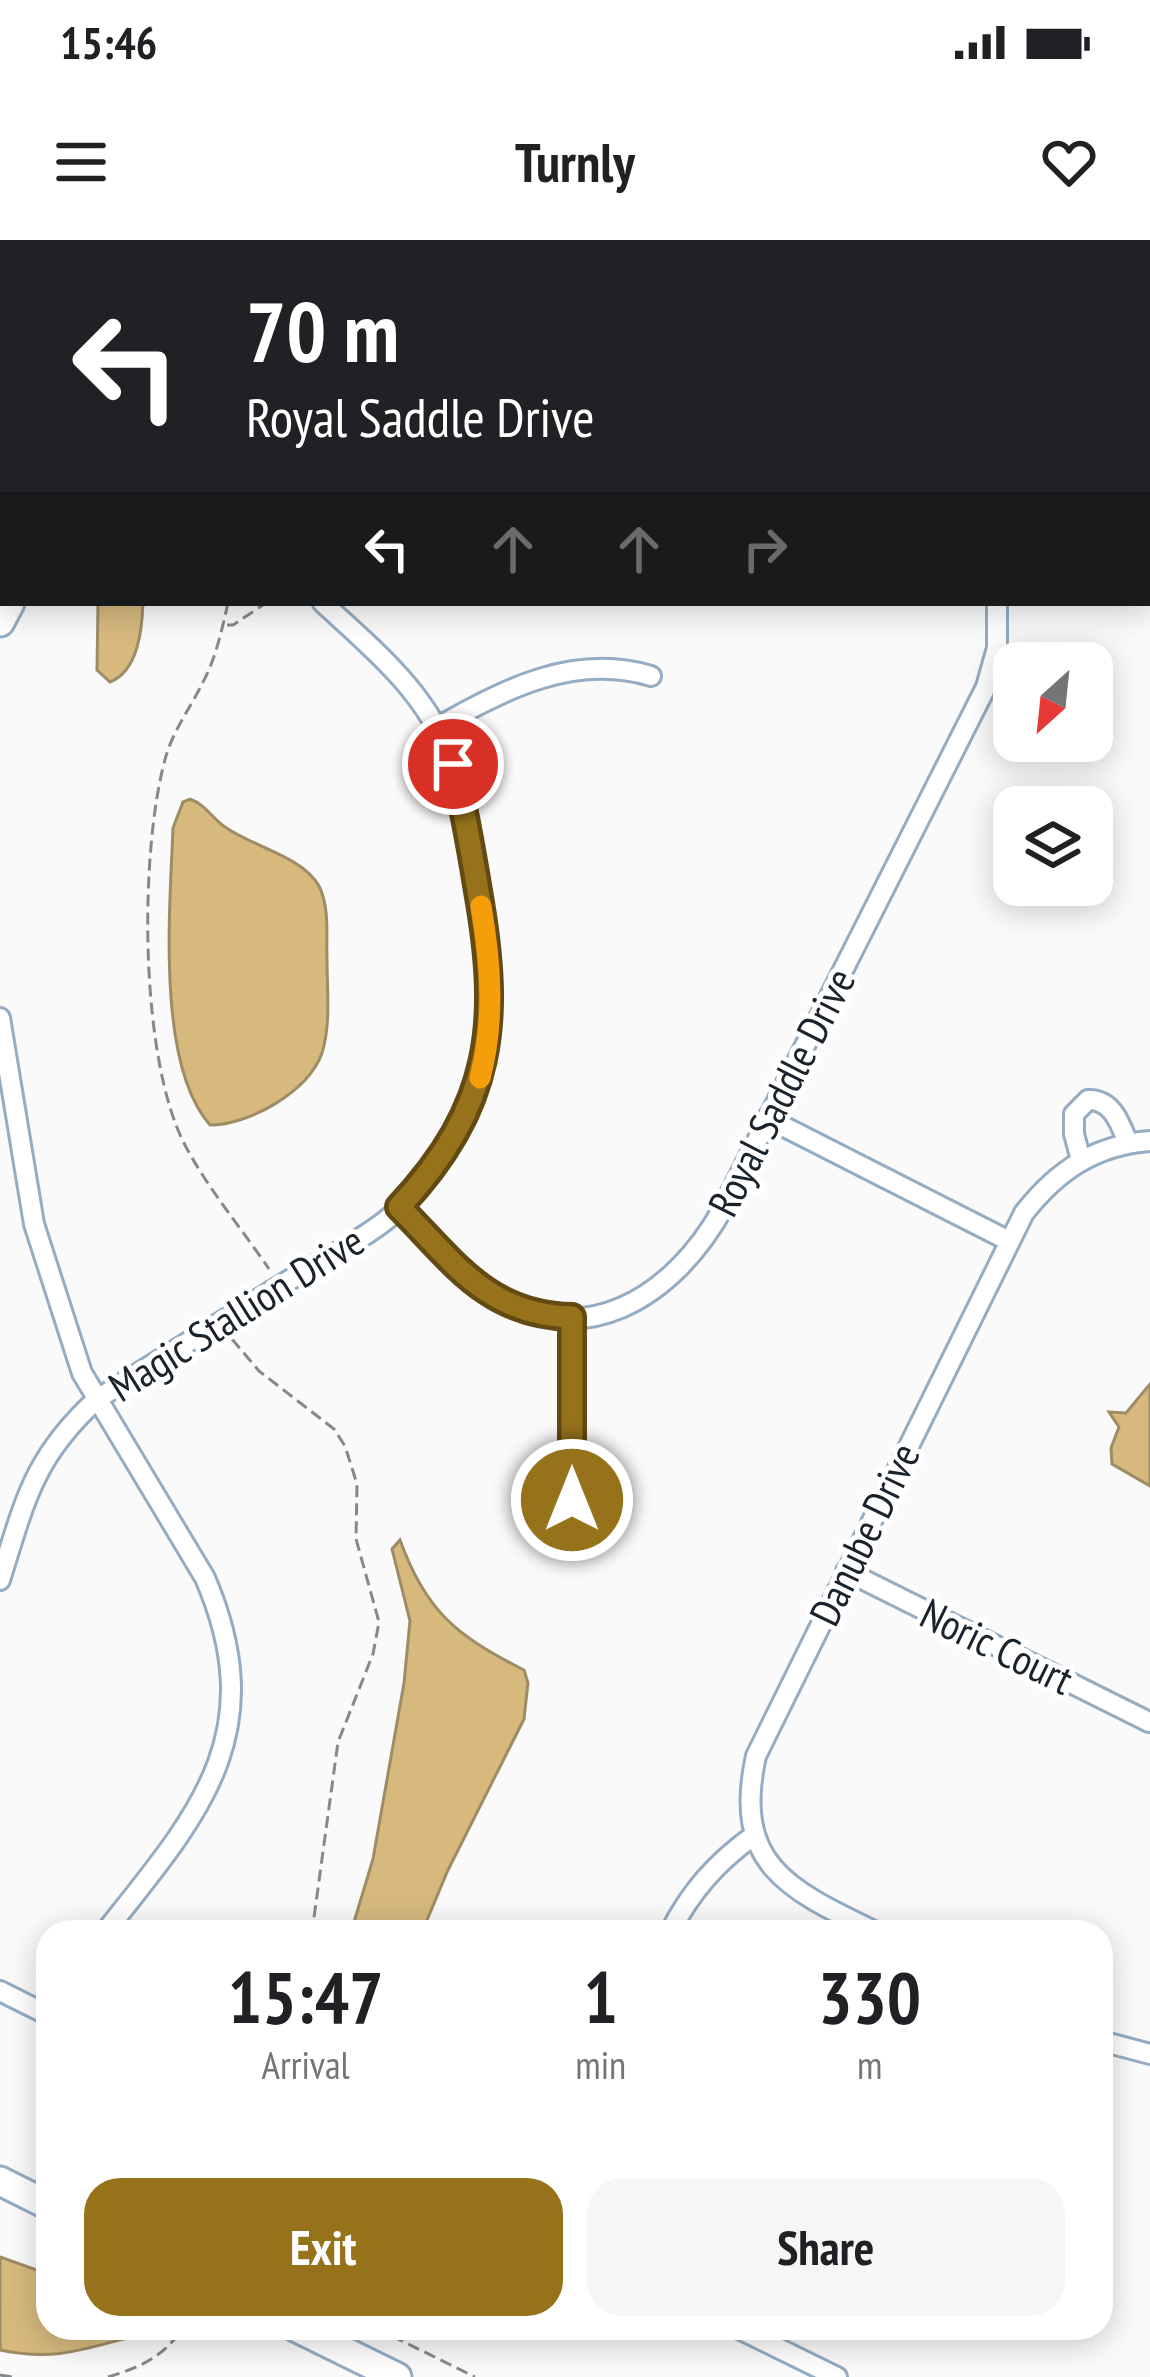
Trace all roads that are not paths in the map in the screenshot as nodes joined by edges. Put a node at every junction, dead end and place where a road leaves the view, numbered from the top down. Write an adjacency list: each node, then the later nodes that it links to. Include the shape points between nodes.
1 (325, 606): 4 (street, Magic Stallion Drive, via 390,662)
2 (997, 606): 6 (street, Royal Saddle Drive, via 998,648 986,687)
3 (651, 676): 4 (street, via 603,666 555,674)
4 (438, 727): 11 (street, Magic Stallion Drive, via 464,804 491,1013 469,1108)
5 (0, 1018): 7 (street)
6 (767, 1118): 12 (street); 13 (street, Royal Saddle Drive, via 711,1231 677,1274 633,1304)
7 (9, 1130): 14 (street)
8 (1150, 1141): 9 (street)
9 (1128, 1143): 10 (street); 10 (street, via 1108,1105 1088,1100 1076,1107 1072,1125)
10 (1081, 1160): 12 (street, Danube Drive, via 1052,1179)
11 (399, 1207): 13 (street, Royal Saddle Drive, via 483,1291 540,1316); 14 (street, Magic Stallion Drive)
12 (1009, 1241): 16 (street, Danube Drive)
13 (572, 1317): 15 (street)
14 (96, 1400): 17 (street, Magic Stallion Drive, via 34,1477); 20 (street, via 205,1578 232,1667 217,1770)
15 (572, 1500)
16 (846, 1570): 18 (street, Noric Court); 19 (street, Danube Drive, via 756,1756)
17 (0, 1580)
18 (1149, 1721)
19 (753, 1836): 21 (street, via 717,1862); 22 (street, via 784,1881)
20 (114, 1920)
21 (676, 1920)
22 (854, 1920)
23 (0, 1991): 24 (street)
24 (36, 2008)
25 (1113, 2044): 26 (street)
26 (1150, 2054)
27 (0, 2181): 28 (street)
28 (36, 2199)
29 (321, 2340): 31 (street)
30 (761, 2340): 32 (street)
31 (397, 2377)
32 (837, 2377)

